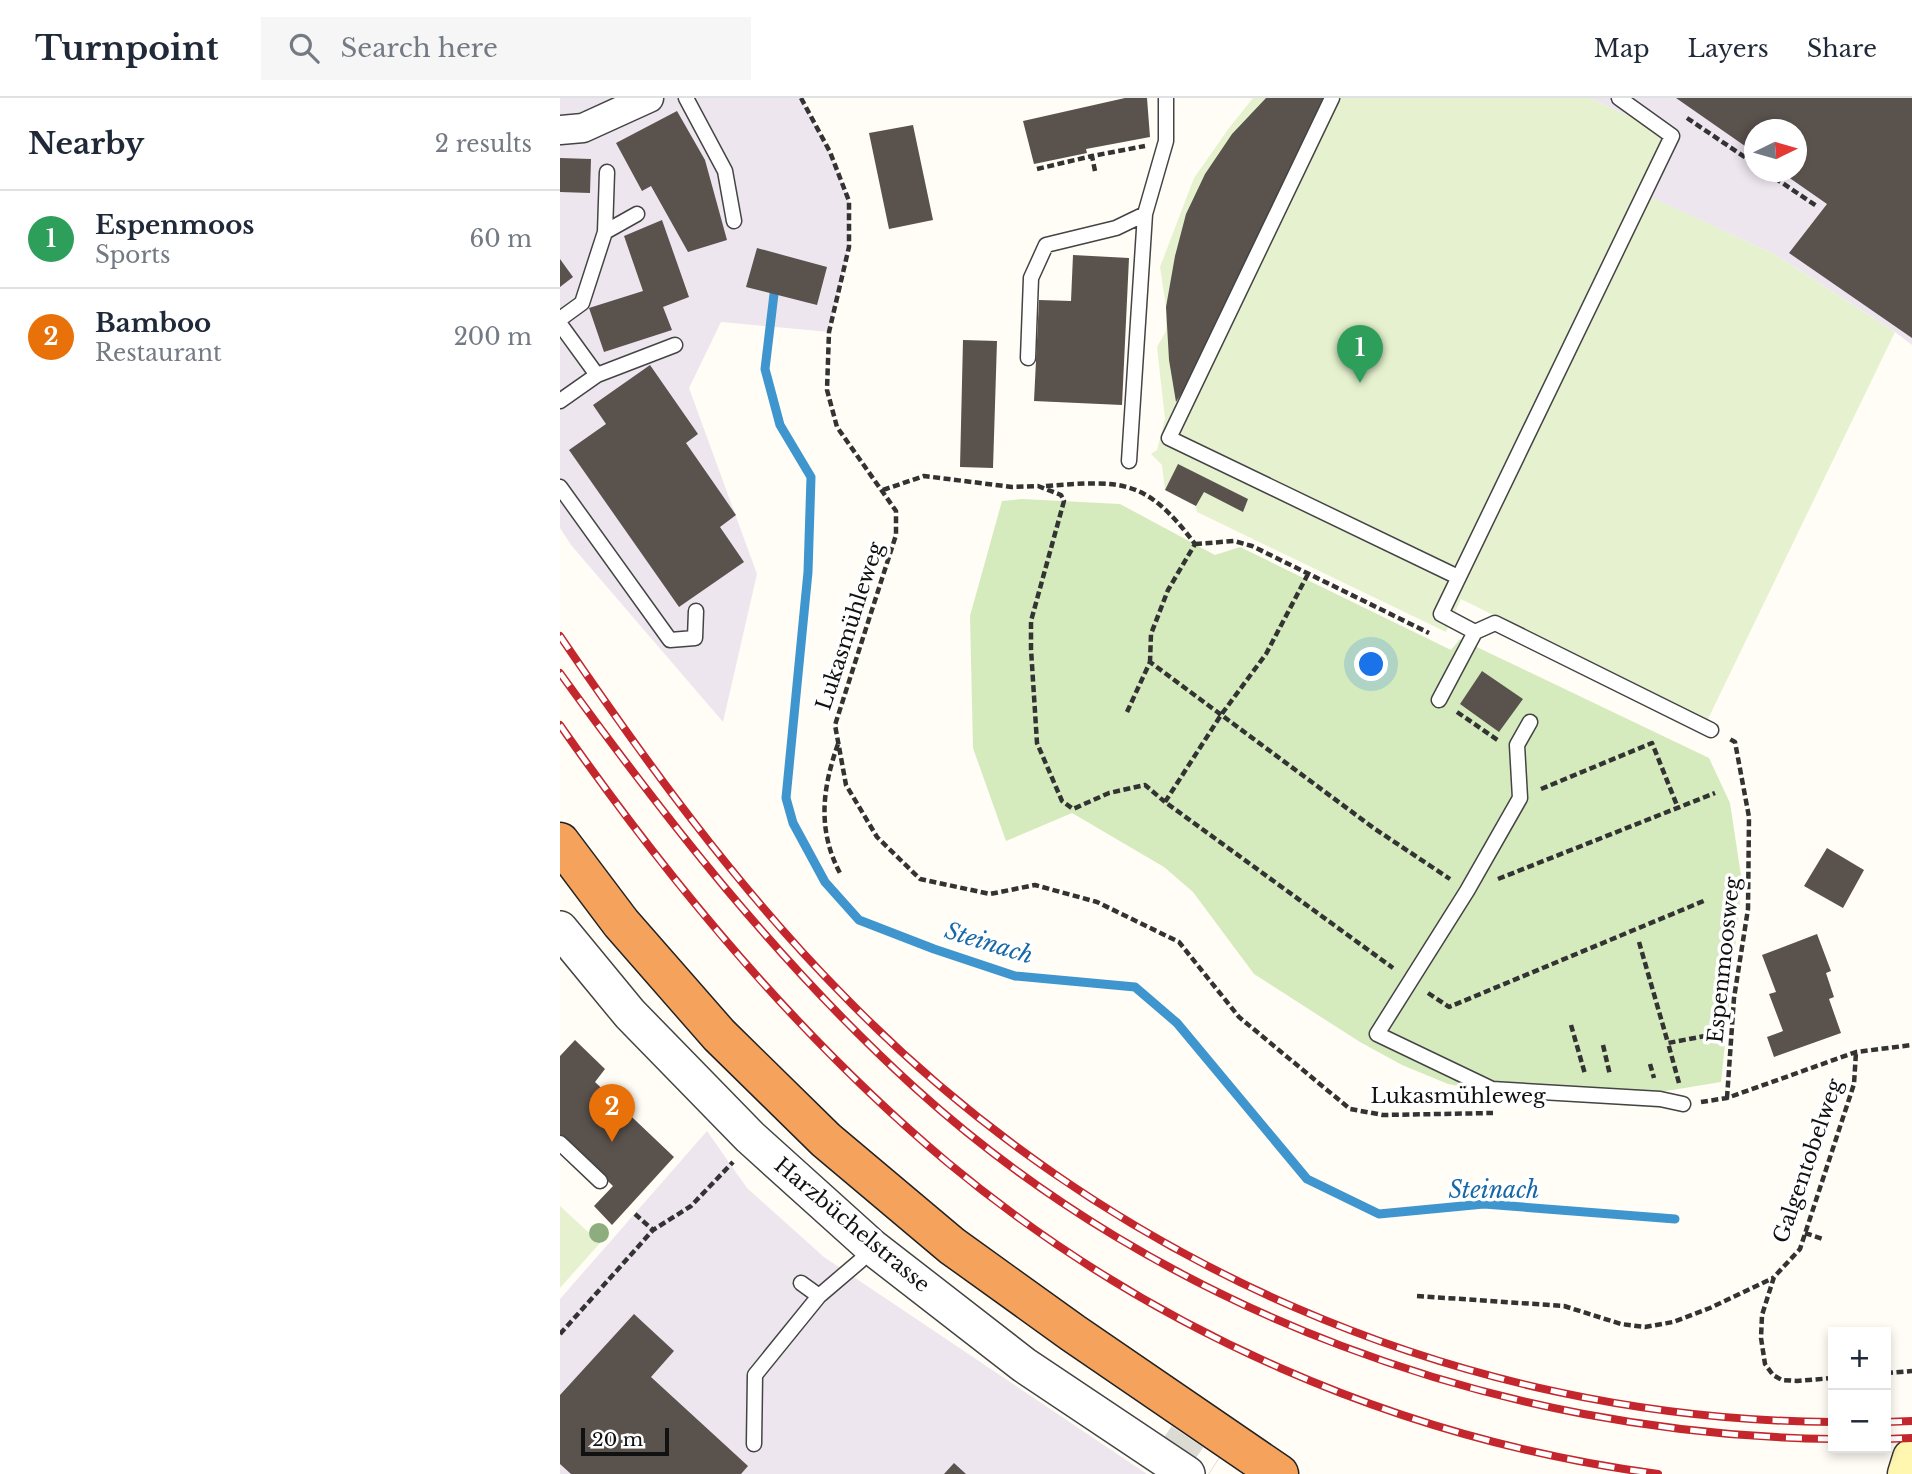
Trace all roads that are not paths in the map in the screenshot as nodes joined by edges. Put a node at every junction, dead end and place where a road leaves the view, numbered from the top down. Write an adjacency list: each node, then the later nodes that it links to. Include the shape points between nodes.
1 (648, 98): 6 (street, via 583,128)
2 (686, 98): 10 (lane, via 724,171)
3 (1166, 98): 9 (lane, via 1166,141)
4 (1332, 98): 19 (lane, via 1169,438)
5 (1619, 98): 19 (lane, via 1672,136)
6 (560, 130)
7 (607, 172): 11 (lane)
8 (637, 214): 11 (lane)
9 (1145, 214): 14 (lane, via 1116,228 1046,245 1031,278); 17 (lane)
10 (734, 221)
11 (605, 232): 12 (lane, via 582,303)
12 (560, 321): 15 (lane)
13 (674, 345): 15 (lane)
14 (1028, 358)
15 (597, 375): 16 (lane)
16 (560, 401)
17 (1129, 461)
18 (560, 487): 20 (lane, via 670,640 695,638)
19 (1458, 577): 21 (lane, via 1441,614)
20 (696, 611)
21 (1475, 632): 22 (lane); 24 (lane, via 1495,623)
22 (1439, 700)
23 (1530, 722): 27 (lane, via 1517,745 1520,798 1377,1034 1492,1089)
24 (1711, 730)
25 (560, 842): 36 (highway, via 621,923 719,1035 826,1140 952,1247)
26 (560, 929): 30 (street, Harzbüchelstrasse, via 631,1014 750,1137)
27 (1683, 1104)
28 (560, 1143): 29 (lane)
29 (600, 1181)
30 (872, 1247): 32 (lane); 35 (street, Harzbüchelstrasse, via 1024,1365)
31 (801, 1283): 32 (lane)
32 (818, 1296): 33 (lane, via 755,1375)
33 (754, 1444)
34 (1912, 1458): 37 (main road)
35 (1187, 1474)
36 (1279, 1474)
37 (1907, 1474)

